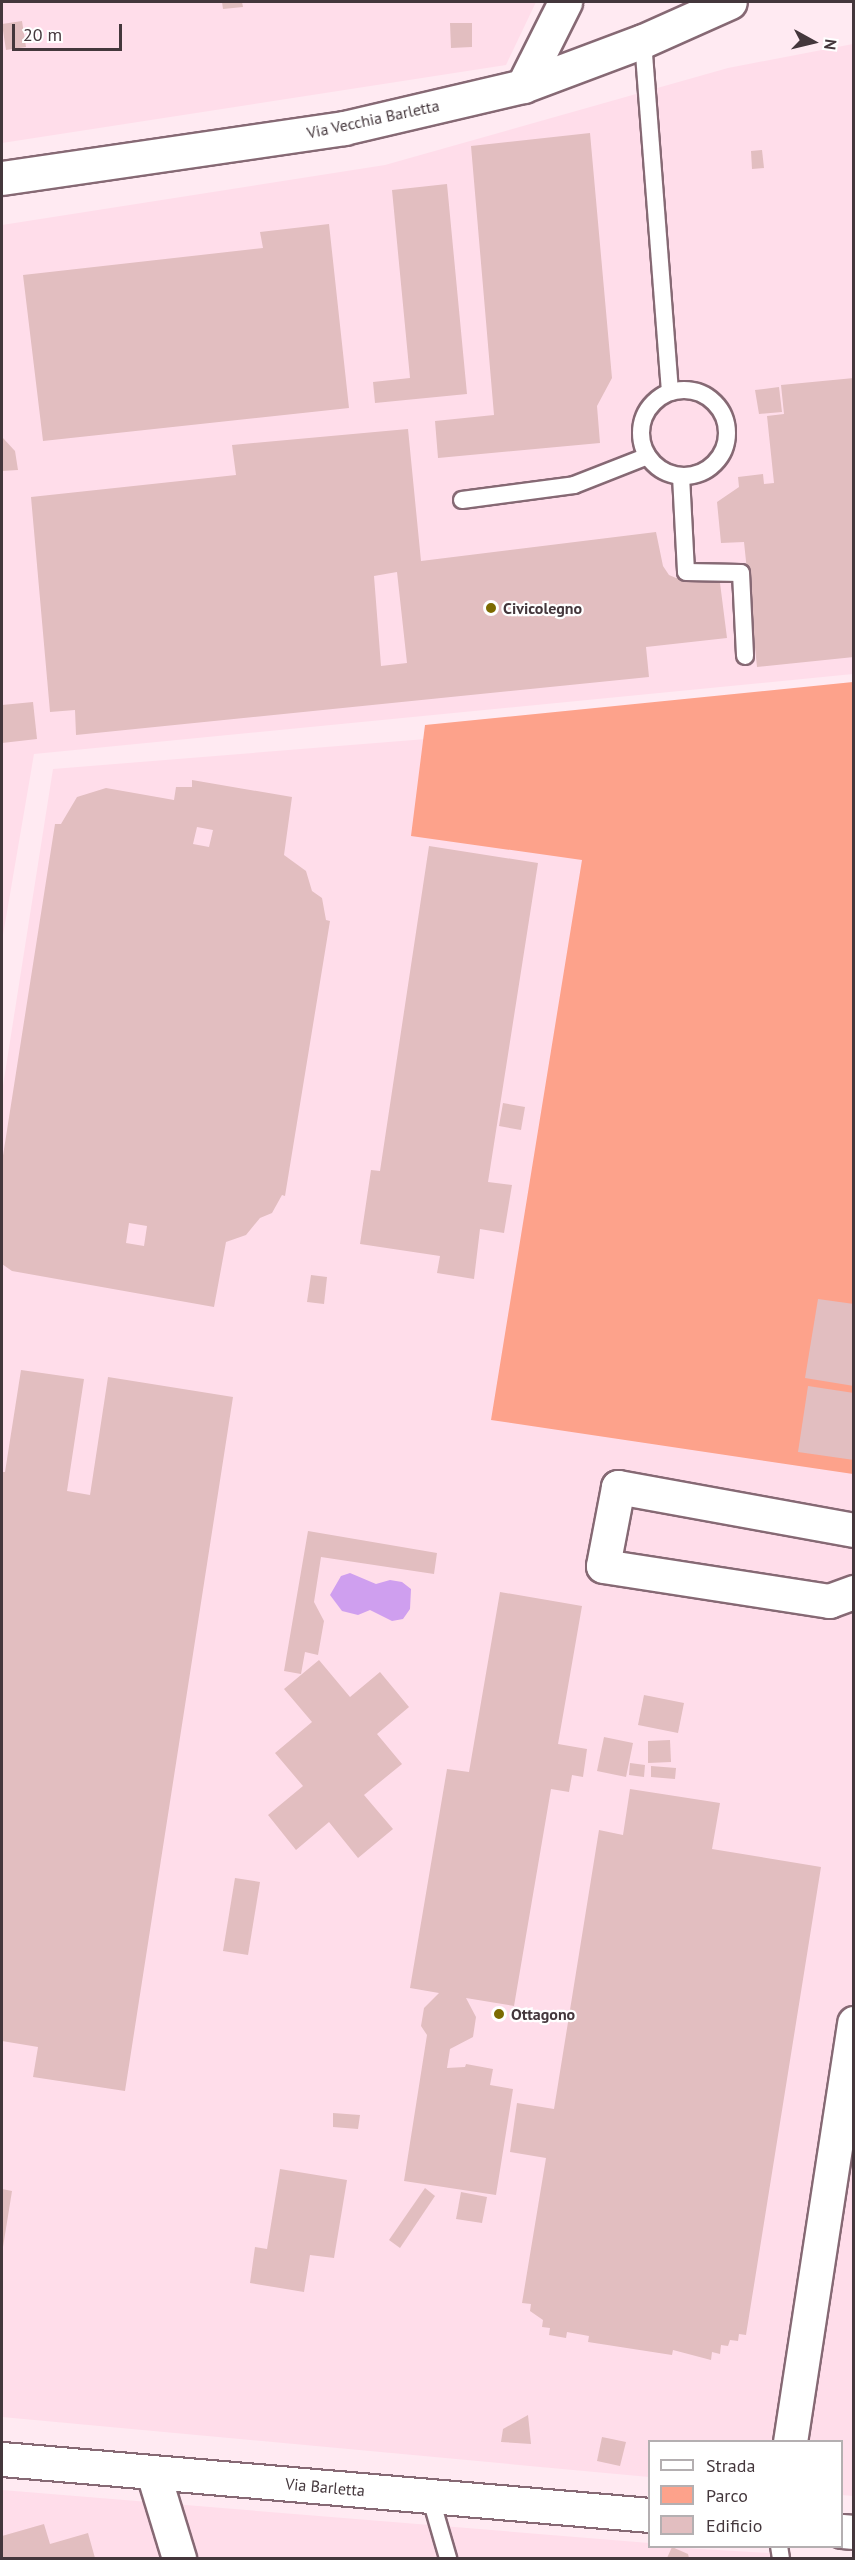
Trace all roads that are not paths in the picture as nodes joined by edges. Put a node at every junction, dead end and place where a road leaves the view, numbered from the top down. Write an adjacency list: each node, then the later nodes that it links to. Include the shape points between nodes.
1 (565, 2): 4 (street)
2 (730, 2): 3 (street, Via Vecchia Barletta)
3 (643, 41): 4 (street, Via Vecchia Barletta); 6 (lane)
4 (523, 86): 5 (street, Via Vecchia Barletta, via 344,128)
5 (2, 178)
6 (670, 392): 7 (lane, via 650,407 644,419 641,431); 8 (lane, via 697,392 709,398 725,420 726,440 718,459 708,469)
7 (648, 456): 8 (lane, via 663,469); 9 (lane, via 574,485)
8 (681, 476): 10 (lane, via 686,572 741,573)
9 (462, 500)
10 (745, 656)
11 (854, 1530): 12 (street, via 618,1487 603,1566 828,1601)
12 (854, 1592)
13 (854, 2023): 14 (street)
14 (790, 2440)
15 (2, 2459): 16 (street, Via Barletta)
16 (153, 2473): 17 (street, Via Barletta); 19 (street)
17 (430, 2496): 18 (street, Via Barletta); 20 (lane)
18 (648, 2515)
19 (179, 2559)
20 (448, 2559)

